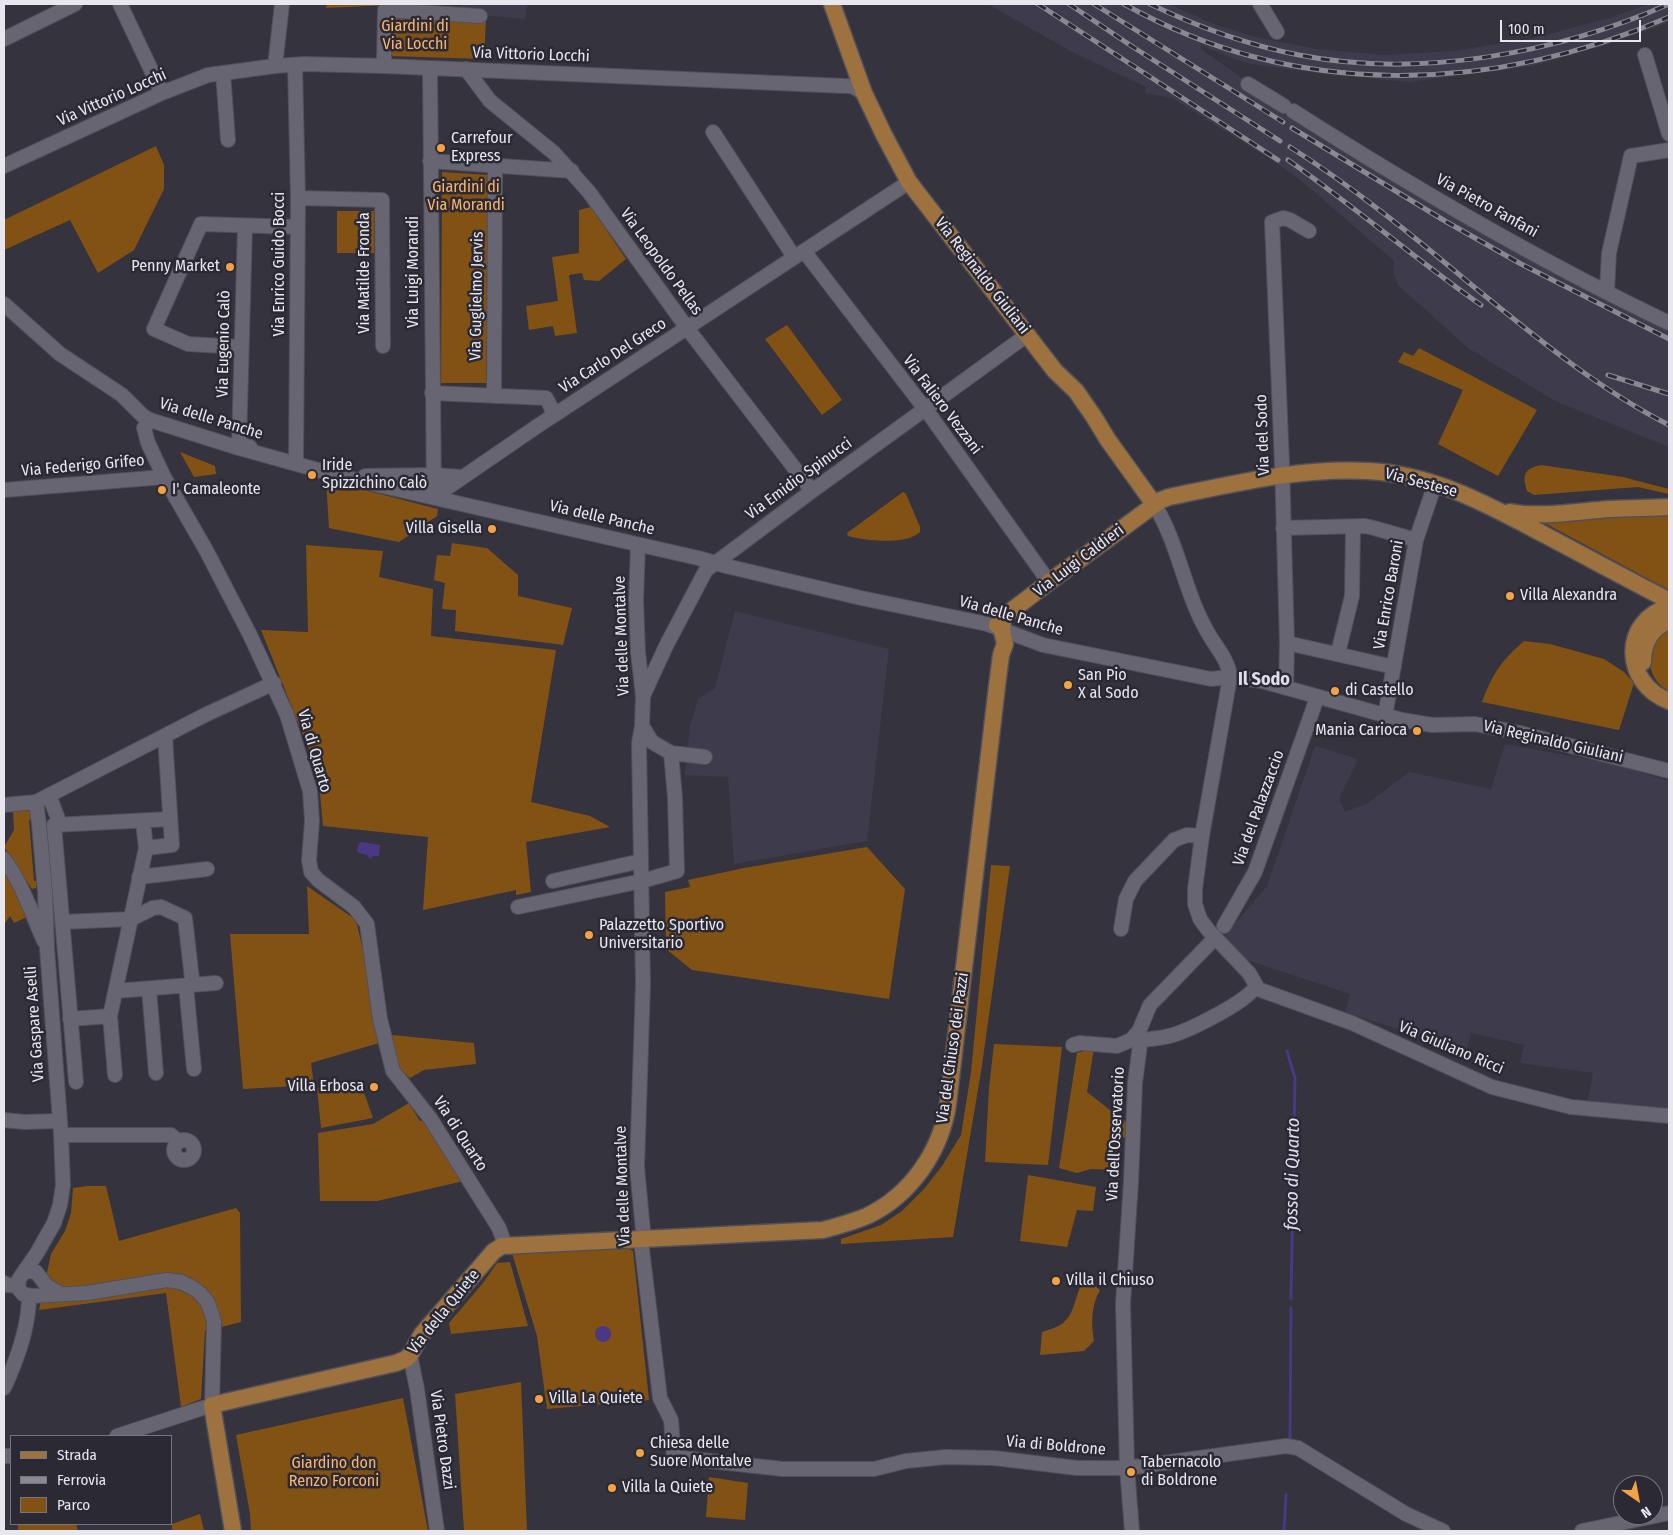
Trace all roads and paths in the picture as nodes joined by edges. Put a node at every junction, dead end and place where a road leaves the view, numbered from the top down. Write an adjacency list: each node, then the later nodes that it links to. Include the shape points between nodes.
1 (75, 4): 8 (street)
2 (120, 4): 18 (street)
3 (282, 4): 11 (street)
4 (831, 4): 17 (main road, Via Reginaldo Giuliani, via 832,24 846,73)
5 (1260, 4): 7 (street)
6 (480, 16): 12 (street, via 386,10)
7 (1277, 32)
8 (4, 39)
9 (1645, 55): 20 (street)
10 (295, 65): 11 (street, Via Vittorio Locchi); 12 (street, Via Vittorio Locchi); 28 (street, Via Enrico Guido Bocci)
11 (275, 66): 15 (street, Via Vittorio Locchi)
12 (384, 66): 13 (street, Via Vittorio Locchi)
13 (430, 68): 14 (street, Via Vittorio Locchi); 23 (street, Via Luigi Morandi)
14 (466, 69): 17 (street, Via Vittorio Locchi); 26 (street, Via Leopoldo Pellas, via 490,101)
15 (223, 73): 18 (street, Via Vittorio Locchi, via 208,75); 21 (street)
16 (1248, 84): 33 (street, Via Pietro Fanfani, via 1391,172)
17 (858, 90): 27 (main road, Via Reginaldo Giuliani, via 881,150 895,170)
18 (162, 93): 24 (street, Via Vittorio Locchi)
19 (712, 132): 32 (street, Via Faliero Vezzani)
20 (1669, 134)
21 (228, 140)
22 (1669, 150): 33 (street, via 1630,156 1609,253)
23 (430, 161): 25 (street); 40 (street, Via Luigi Morandi)
24 (4, 166)
25 (495, 166): 26 (street); 41 (street, Via Guglielmo Jervis)
26 (572, 171): 36 (street, Via Leopoldo Pellas)
27 (909, 182): 32 (street, Via Carlo Del Greco); 37 (main road, Via Reginaldo Giuliani)
28 (298, 198): 30 (street, Via Enrico Guido Bocci); 38 (street, Via Matilde Fronda, via 382,200)
29 (245, 226): 30 (street); 39 (street, Via Eugenio Calò); 39 (street, via 200,224 154,329 188,344)
30 (297, 226): 46 (street, Via Enrico Guido Bocci)
31 (1309, 232): 48 (street, Via del Sodo, via 1283,218 1272,222)
32 (799, 254): 36 (street, Via Carlo Del Greco); 42 (street, Via Faliero Vezzani)
33 (1607, 291): 35 (street, Via Pietro Fanfani)
34 (4, 304): 44 (street, Via delle Panche, via 60,354 122,395)
35 (1669, 323)
36 (687, 328): 43 (street, Via Carlo Del Greco); 54 (street, Via Leopoldo Pellas)
37 (1027, 335): 42 (street, Via Emidio Spinucci); 56 (main road, Via Reginaldo Giuliani, via 1055,371 1076,391)
38 (383, 346)
39 (241, 347): 45 (street, Via Eugenio Calò, via 239,444)
40 (432, 393): 41 (street); 47 (street, Via Luigi Morandi)
41 (494, 396): 43 (street, via 546,398 552,409)
42 (925, 409): 54 (street, Via Emidio Spinucci); 64 (street, Via Faliero Vezzani)
43 (551, 417): 51 (street, Via Carlo Del Greco)
44 (150, 420): 45 (street, Via delle Panche); 49 (street, Via di Quarto, via 145,425 145,434)
45 (257, 452): 46 (street, Via delle Panche)
46 (296, 463): 50 (street, Via delle Panche)
47 (433, 475): 50 (street); 51 (street); 55 (street, Via Luigi Morandi)
48 (1282, 476): 52 (main road, Via Sestese, via 1367,470); 56 (main road, Via Sestese, via 1169,497); 60 (street, Via del Sodo)
49 (164, 477): 53 (street, Via Federigo Grifeo); 71 (street, Via di Quarto, via 206,550)
50 (343, 477): 55 (street, Via delle Panche)
51 (462, 477): 55 (street, Via Carlo Del Greco)
52 (1436, 484): 58 (main road, Via Sestese); 61 (street, Via Enrico Baroni)
53 (4, 490)
54 (812, 491): 63 (street, Via Emidio Spinucci)
55 (434, 497): 62 (street, Via delle Panche)
56 (1154, 504): 64 (main road, Via Luigi Caldieri); 70 (street, Via Reginaldo Giuliani, via 1171,536 1198,614 1230,667)
57 (1669, 507): 58 (main road, via 1558,514)
58 (1498, 510): 65 (main road, Via Sestese)
59 (1353, 527): 60 (street); 61 (street, via 1374,528); 68 (street, via 1352,596)
60 (1283, 528): 67 (street, Via del Sodo)
61 (1416, 540): 69 (street, Via Enrico Baroni)
62 (638, 545): 63 (street, Via delle Panche); 73 (street, Via delle Montalve, via 636,600)
63 (713, 563): 66 (street, Via delle Panche, via 861,598); 73 (street, Via Emidio Spinucci, via 706,570)
64 (1049, 582): 66 (main road, Via Luigi Caldieri)
65 (1667, 609): 75 (main road, via 1645,621 1638,631 1633,656 1642,682)
66 (1000, 625): 70 (street, Via delle Panche, via 1043,645 1211,679); 122 (main road, Via del Chiuso dei Pazzi, via 993,636 1000,655 947,1111 925,1164 894,1198 867,1216 840,1225 812,1231)
67 (1287, 642): 68 (street); 72 (street, Via del Sodo)
68 (1338, 653): 69 (street)
69 (1394, 667): 76 (street, Via Enrico Baroni)
70 (1230, 677): 72 (street, Via Reginaldo Giuliani); 88 (street)
71 (274, 684): 78 (street); 124 (street, Via di Quarto, via 310,791 311,872 354,906 367,924 380,1019 393,1071 430,1118 499,1228)
72 (1286, 688): 74 (street, Via Reginaldo Giuliani)
73 (643, 696): 77 (street, Via delle Montalve)
74 (1317, 698): 76 (street, Via Reginaldo Giuliani); 101 (street, Via del Palazzaccio, via 1255,872)
75 (1669, 701)
76 (1385, 716): 81 (street, Via Reginaldo Giuliani, via 1425,724 1475,724)
77 (642, 726): 79 (street, via 652,742); 91 (street, Via delle Montalve, via 639,743)
78 (165, 736): 82 (street); 85 (street)
79 (671, 753): 80 (street); 95 (street, via 677,871)
80 (705, 757)
81 (1669, 771)
82 (49, 795): 83 (street); 87 (street)
83 (36, 802): 84 (street); 96 (street, Via Gaspare Aselli)
84 (4, 805)
85 (170, 819): 86 (street); 89 (street, via 172,845)
86 (143, 822): 87 (street); 89 (street)
87 (60, 824): 100 (street, via 54,825)
88 (1202, 836): 102 (street, via 1187,835 1174,840 1135,882 1126,899); 103 (street, via 1195,904 1200,919)
89 (146, 848): 93 (street)
90 (4, 859): 97 (street)
91 (641, 861): 94 (street); 95 (street, Via delle Montalve)
92 (207, 869): 93 (street)
93 (139, 877): 99 (street)
94 (553, 880)
95 (642, 881): 98 (street); 122 (street, Via delle Montalve, via 644,984 637,1168)
96 (45, 892): 97 (street, via 38,898); 104 (street, Via Gaspare Aselli)
97 (26, 899): 104 (street)
98 (518, 906)
99 (131, 919): 100 (street); 106 (street, via 161,906 185,918 192,979); 109 (street)
100 (62, 922): 111 (street)
101 (1224, 926)
102 (1121, 929)
103 (1215, 938): 107 (street, via 1249,973); 112 (street, via 1150,1005 1139,1031 1131,1040 1117,1046)
104 (47, 948): 119 (street, Via Gaspare Aselli)
105 (216, 983): 106 (street)
106 (188, 986): 108 (street); 113 (street)
107 (1255, 988): 117 (street, Via Giuliano Ricci, via 1352,1023 1492,1087 1571,1107); 135 (street, Via dell'Osservatorio, via 1227,1009 1186,1030 1142,1040 1140,1044 1123,1303)
108 (149, 989): 109 (street); 114 (street)
109 (116, 991): 110 (street)
110 (110, 1016): 111 (street); 115 (street)
111 (70, 1019): 116 (street)
112 (1073, 1045)
113 (194, 1069)
114 (156, 1073)
115 (115, 1075)
116 (76, 1082)
117 (1669, 1116)
118 (4, 1120): 119 (street)
119 (60, 1121): 120 (street, Via Gaspare Aselli)
120 (61, 1135): 121 (street, via 171,1135 179,1142 187,1140 193,1146 193,1154); 123 (street, Via Gaspare Aselli, via 62,1196)
121 (177, 1172)
122 (643, 1239): 124 (main road); 134 (street, Via delle Montalve, via 660,1398 671,1420)
123 (45, 1240): 125 (street, Via Gaspare Aselli, via 40,1261); 126 (street, Via Gaspare Aselli)
124 (505, 1245): 130 (main road, Via della Quiete, via 494,1251 451,1300 422,1334)
125 (41, 1277): 126 (street, via 32,1271); 128 (street, via 52,1290); 129 (street, via 42,1289)
126 (20, 1280): 127 (street, via 8,1285); 129 (street, via 22,1294)
127 (4, 1283)
128 (62, 1294): 129 (street); 132 (street, via 167,1280 193,1288 208,1303 214,1321)
129 (32, 1296): 131 (street, via 20,1348)
130 (410, 1355): 132 (main road, Via della Quiete, via 396,1363); 138 (street, Via Pietro Dazzi)
131 (4, 1388)
132 (212, 1405): 133 (street); 137 (main road)
133 (120, 1435)
134 (674, 1457): 135 (street, Via di Boldrone, via 783,1469 874,1469 946,1456 1077,1468)
135 (1127, 1468): 139 (street, Via dell'Osservatorio); 140 (street, Via di Boldrone, via 1286,1446 1298,1448 1406,1514)
136 (1669, 1513): 141 (street)
137 (234, 1531)
138 (437, 1531)
139 (1132, 1531)
140 (1443, 1531)
141 (1582, 1531)

